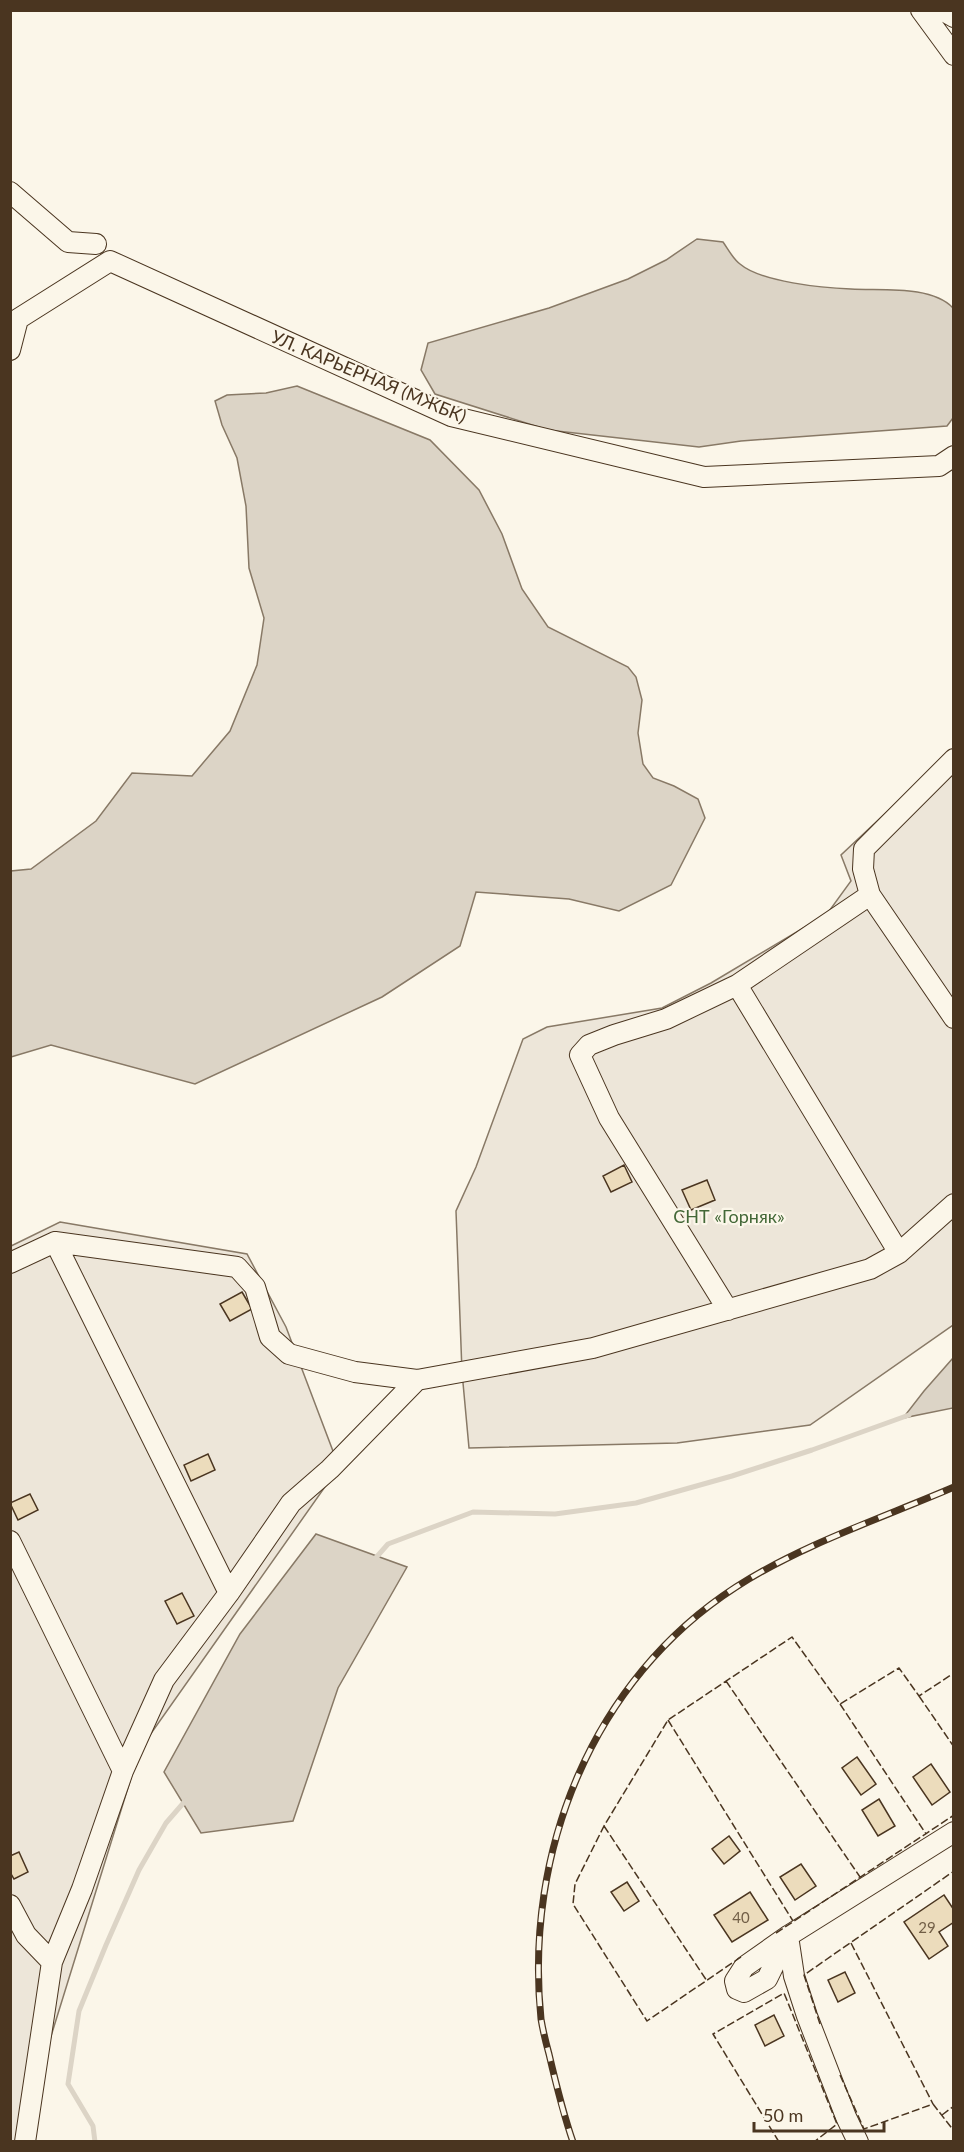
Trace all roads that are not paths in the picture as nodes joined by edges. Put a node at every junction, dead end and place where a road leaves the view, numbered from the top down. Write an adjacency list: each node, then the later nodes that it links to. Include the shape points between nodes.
1 (921, 10): 4 (street)
2 (942, 10): 3 (street)
3 (954, 17)
4 (954, 54)
5 (10, 192): 6 (street, via 68,242)
6 (96, 244)
7 (10, 350): 8 (street, УЛ. КАРЬЕРНАЯ (МЖБК), via 18,319 110,261 452,416 704,477 939,466)
8 (954, 456)
9 (954, 759): 10 (street, via 864,849 863,869)
10 (870, 895): 11 (street); 12 (street)
11 (736, 985): 15 (street); 17 (street, via 666,1019 589,1045 580,1055 609,1118)
12 (954, 1018)
13 (954, 1204): 15 (street)
14 (55, 1242): 16 (street); 18 (street, via 237,1267 255,1287 270,1337 289,1354 355,1372); 20 (street)
15 (899, 1253): 17 (street, via 870,1269)
16 (10, 1263)
17 (728, 1310): 18 (street, via 592,1348)
18 (417, 1380): 20 (street, via 291,1503)
19 (10, 1541): 21 (street)
20 (229, 1593): 21 (street, via 164,1680)
21 (123, 1771): 24 (street)
22 (954, 1832): 26 (street, via 788,1936 807,2016)
23 (10, 1905): 24 (street, via 26,1935)
24 (52, 1962): 25 (street)
25 (25, 2142)
26 (858, 2142)

